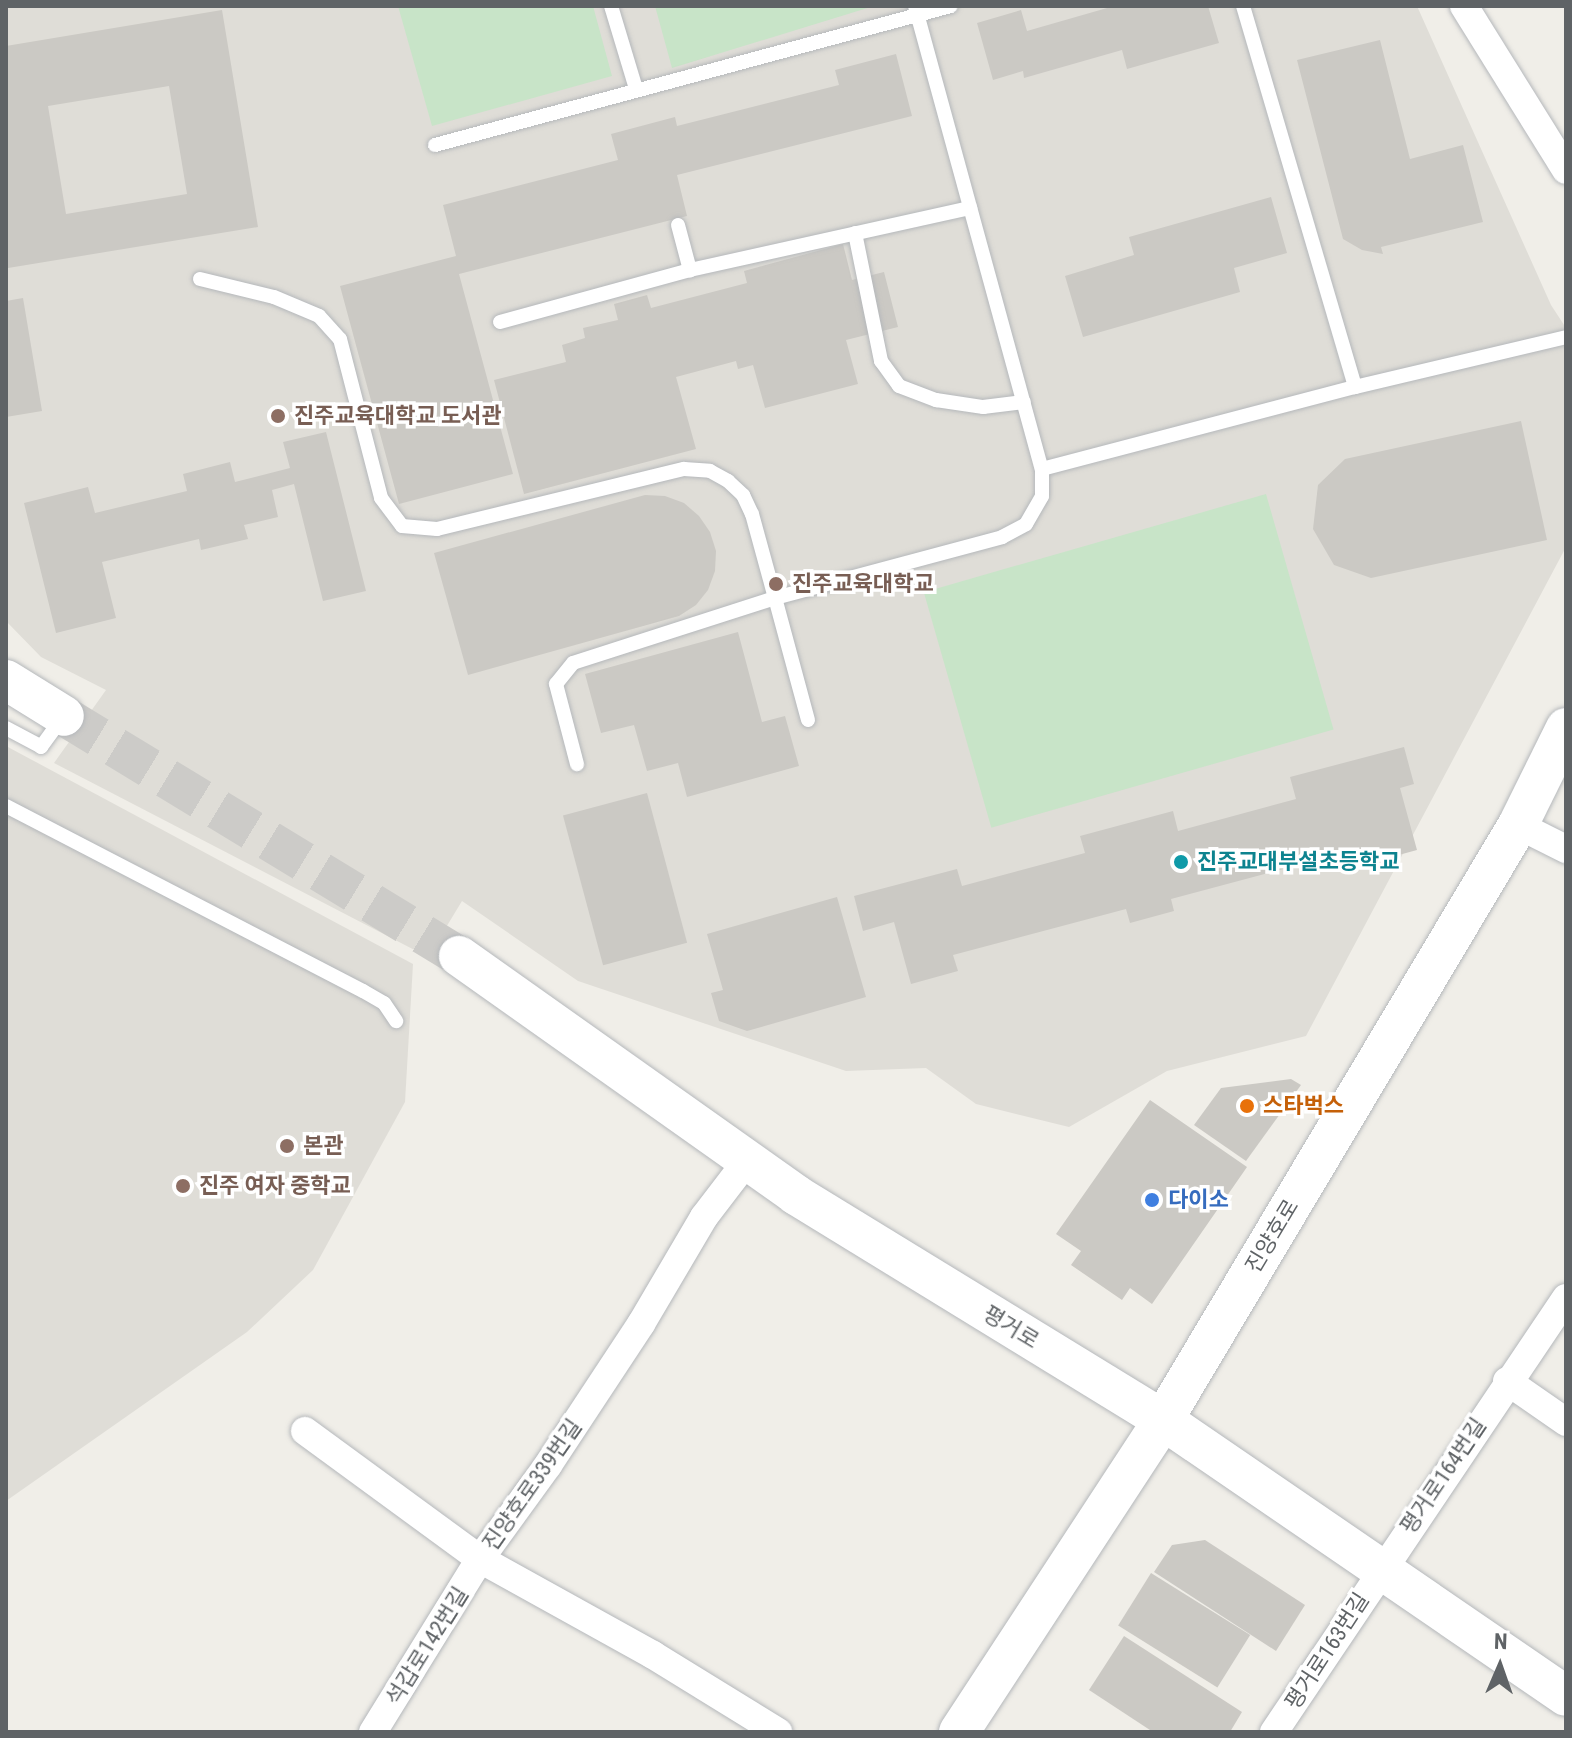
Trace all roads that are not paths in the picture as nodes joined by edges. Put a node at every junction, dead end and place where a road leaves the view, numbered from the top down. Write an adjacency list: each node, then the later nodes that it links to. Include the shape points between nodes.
1 (611, 6): 6 (lane)
2 (951, 6): 5 (lane)
3 (1243, 6): 16 (lane)
4 (1464, 6): 8 (street)
5 (916, 10): 6 (lane); 9 (lane)
6 (636, 89): 7 (lane)
7 (435, 145)
8 (1566, 170)
9 (970, 208): 11 (lane); 17 (lane)
10 (678, 225): 12 (lane)
11 (855, 233): 12 (lane); 17 (lane, via 881,361 899,386 936,400 983,407)
12 (690, 270): 14 (lane)
13 (200, 279): 19 (lane, via 274,297 319,316 340,339 381,498 402,526 437,529 684,469 710,471 743,495)
14 (500, 322)
15 (1566, 337): 16 (lane)
16 (1355, 387): 18 (lane)
17 (1024, 402): 18 (lane)
18 (1042, 469): 19 (lane, via 1042,496 1026,524 1002,537)
19 (775, 598): 22 (lane); 25 (lane, via 573,663 556,684)
20 (6, 680): 21 (street)
21 (64, 716): 23 (lane, via 41,747)
22 (808, 720)
23 (6, 728)
24 (1566, 728): 27 (street, 진양호로)
25 (577, 764)
26 (6, 806): 30 (lane, via 363,991 384,1003)
27 (1518, 825): 28 (street); 34 (street, 진양호로)
28 (1566, 849)
29 (459, 956): 31 (street, 평거로)
30 (396, 1021)
31 (746, 1162): 34 (street, 평거로); 37 (street, 진양호로339번길, via 704,1217 641,1324)
32 (1566, 1298): 33 (street, 평거로164번길)
33 (1507, 1381): 35 (street); 38 (street, 평거로164번길)
34 (1163, 1420): 38 (street, 평거로); 42 (street, 진양호로)
35 (1566, 1422)
36 (305, 1431): 37 (street)
37 (480, 1559): 40 (street, 석갑로142번길); 41 (street, 진양호로339번길)
38 (1380, 1571): 39 (street, 평거로); 43 (street, 평거로163번길)
39 (1566, 1696)
40 (373, 1732)
41 (778, 1732)
42 (959, 1732)
43 (1274, 1732)

